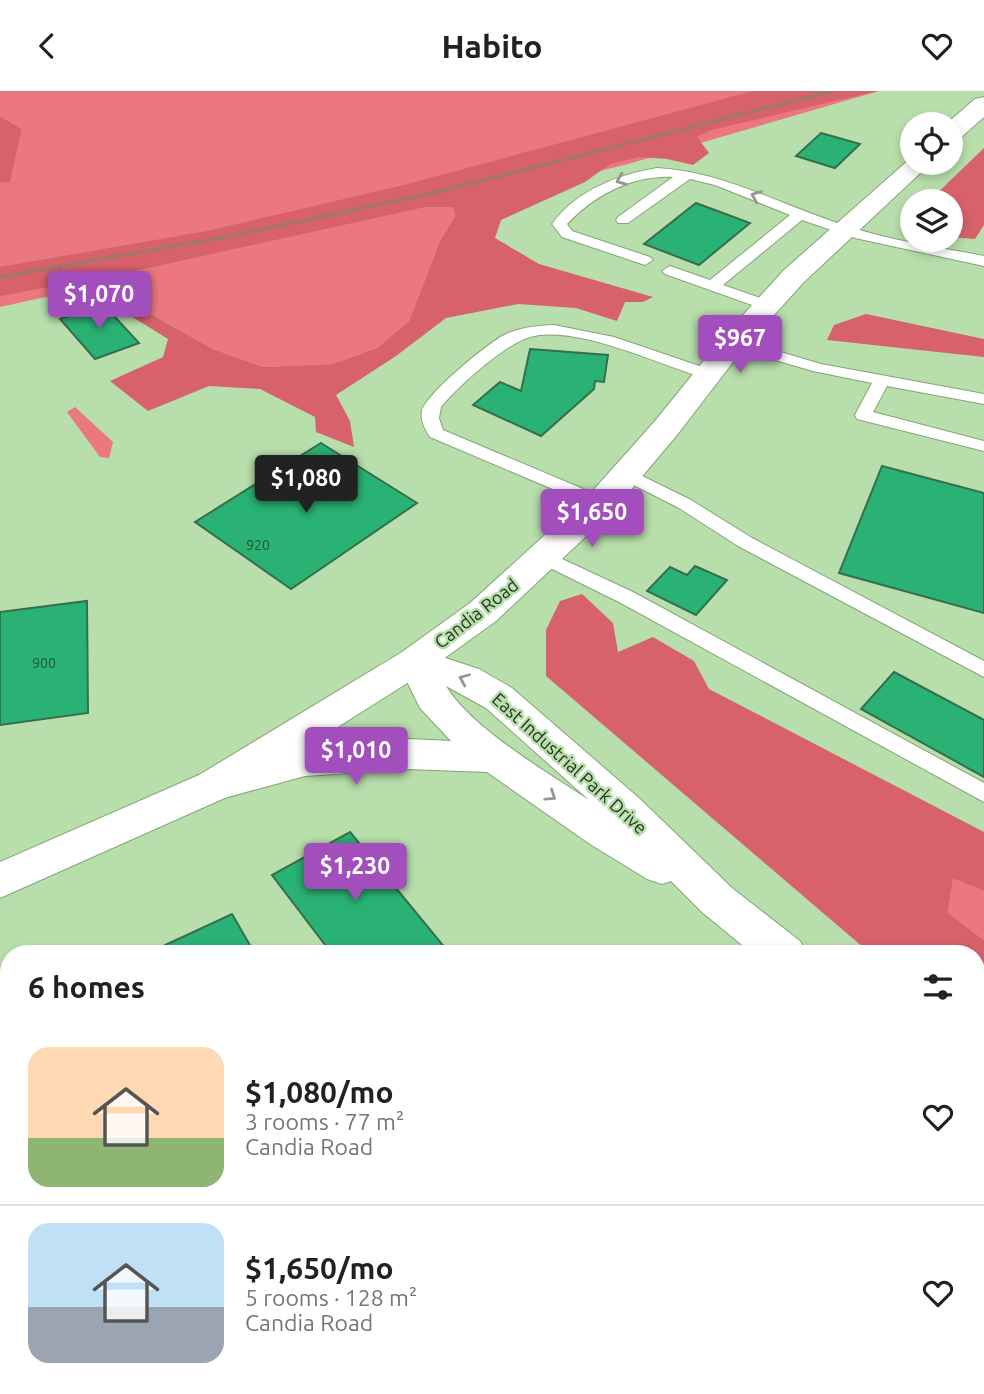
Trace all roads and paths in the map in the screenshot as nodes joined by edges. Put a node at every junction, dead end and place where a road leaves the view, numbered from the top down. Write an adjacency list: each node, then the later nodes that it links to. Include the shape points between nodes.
1 (833, 91): 12 (path, via 441,191 231,236)
2 (984, 104): 3 (main road)
3 (963, 123)
4 (687, 174): 6 (lane, one-way to 4, via 728,185); 7 (lane); 9 (lane, one-way to 9, via 646,172 615,180 559,224 567,234)
5 (904, 175): 8 (main road, Candia Road)
6 (799, 215): 8 (lane); 13 (lane)
7 (623, 220)
8 (842, 230): 10 (lane); 14 (main road, Candia Road)
9 (645, 260)
10 (984, 261)
11 (670, 271): 13 (lane)
12 (0, 277)
13 (712, 286): 14 (lane)
14 (766, 305): 15 (main road, Candia Road)
15 (733, 343): 16 (main road, Candia Road); 17 (lane, via 819,368)
16 (708, 374): 20 (main road, Candia Road); 21 (lane, via 579,333 542,329 512,337 430,409 429,422 436,433)
17 (882, 379): 18 (lane); 19 (lane, via 863,415)
18 (984, 399)
19 (984, 446)
20 (626, 474): 21 (main road, Candia Road); 24 (lane)
21 (601, 503): 22 (main road, Candia Road)
22 (545, 558): 23 (main road, Candia Road, via 483,612); 27 (lane, via 626,597)
23 (415, 660): 25 (main road, East Industrial Park Drive, via 433,698); 26 (main road, Candia Road); 29 (main road, East Industrial Park Drive, one-way to 23, via 626,810 499,698 466,679)
24 (984, 670)
25 (495, 757): 26 (main road, via 408,754 305,761); 29 (main road, East Industrial Park Drive, one-way to 29, via 604,832)
26 (214, 786): 28 (main road, Candia Road)
27 (984, 793)
28 (0, 881)
29 (718, 900): 30 (main road, East Industrial Park Drive)
30 (774, 945)

